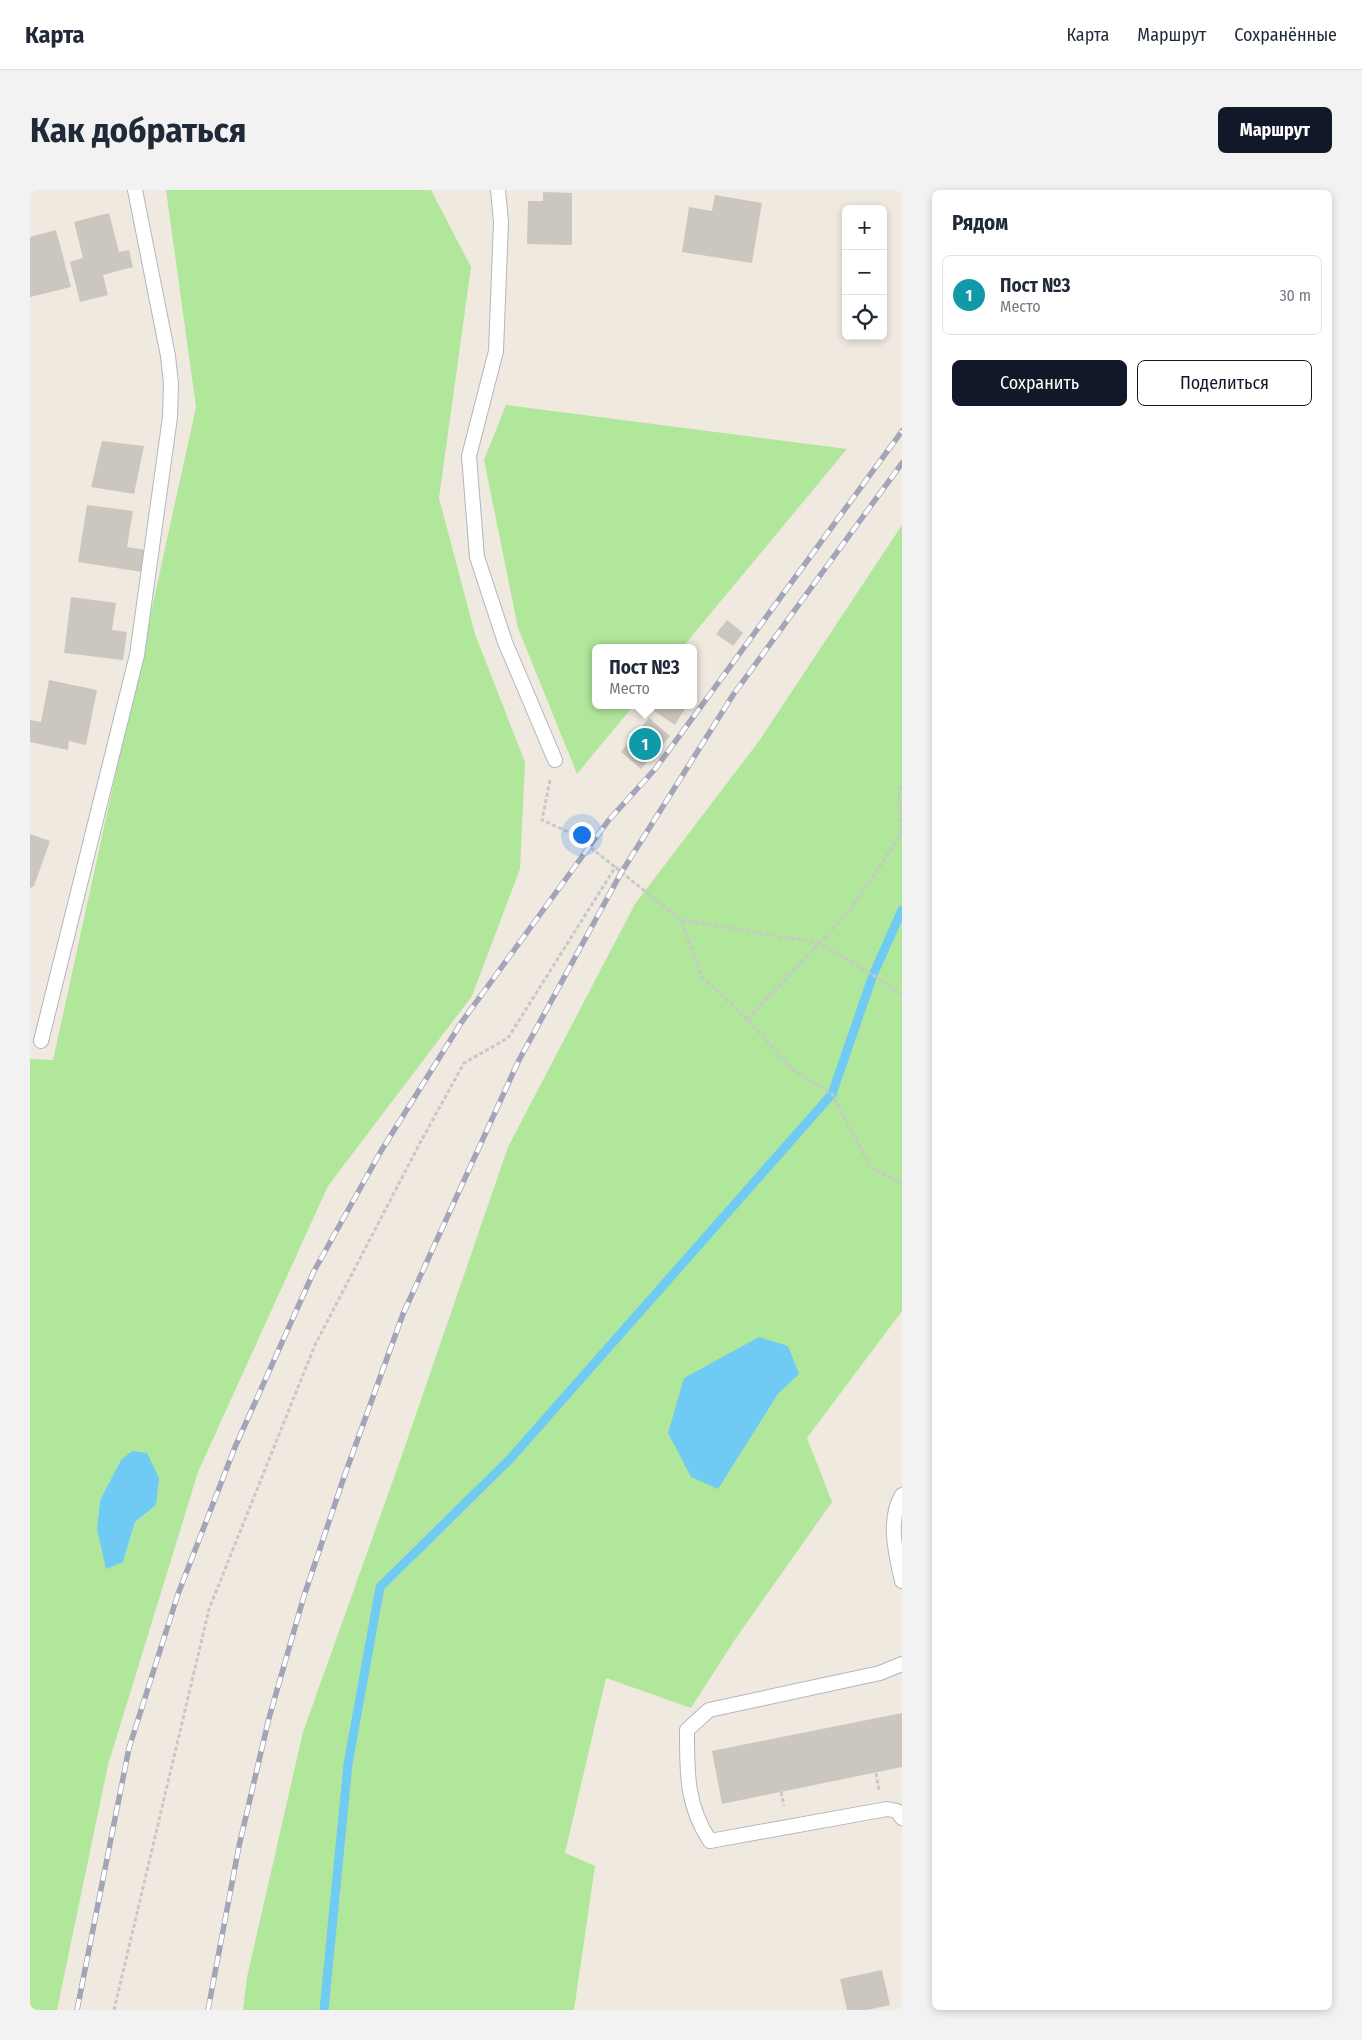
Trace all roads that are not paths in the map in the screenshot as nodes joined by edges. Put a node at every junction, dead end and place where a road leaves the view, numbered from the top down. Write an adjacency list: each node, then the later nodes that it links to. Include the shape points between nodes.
1 (135, 190): 4 (lane, via 168,356 172,384 170,417 137,655)
2 (498, 190): 3 (lane, via 501,222 496,351 470,456 477,557 505,642)
3 (555, 760)
4 (41, 1041)
5 (902, 1495): 6 (lane, via 894,1526 894,1546)
6 (902, 1581)
7 (902, 1664): 8 (lane, via 880,1673 709,1710 687,1730 687,1764 691,1801 710,1841 887,1809 897,1811)
8 (902, 1818)

